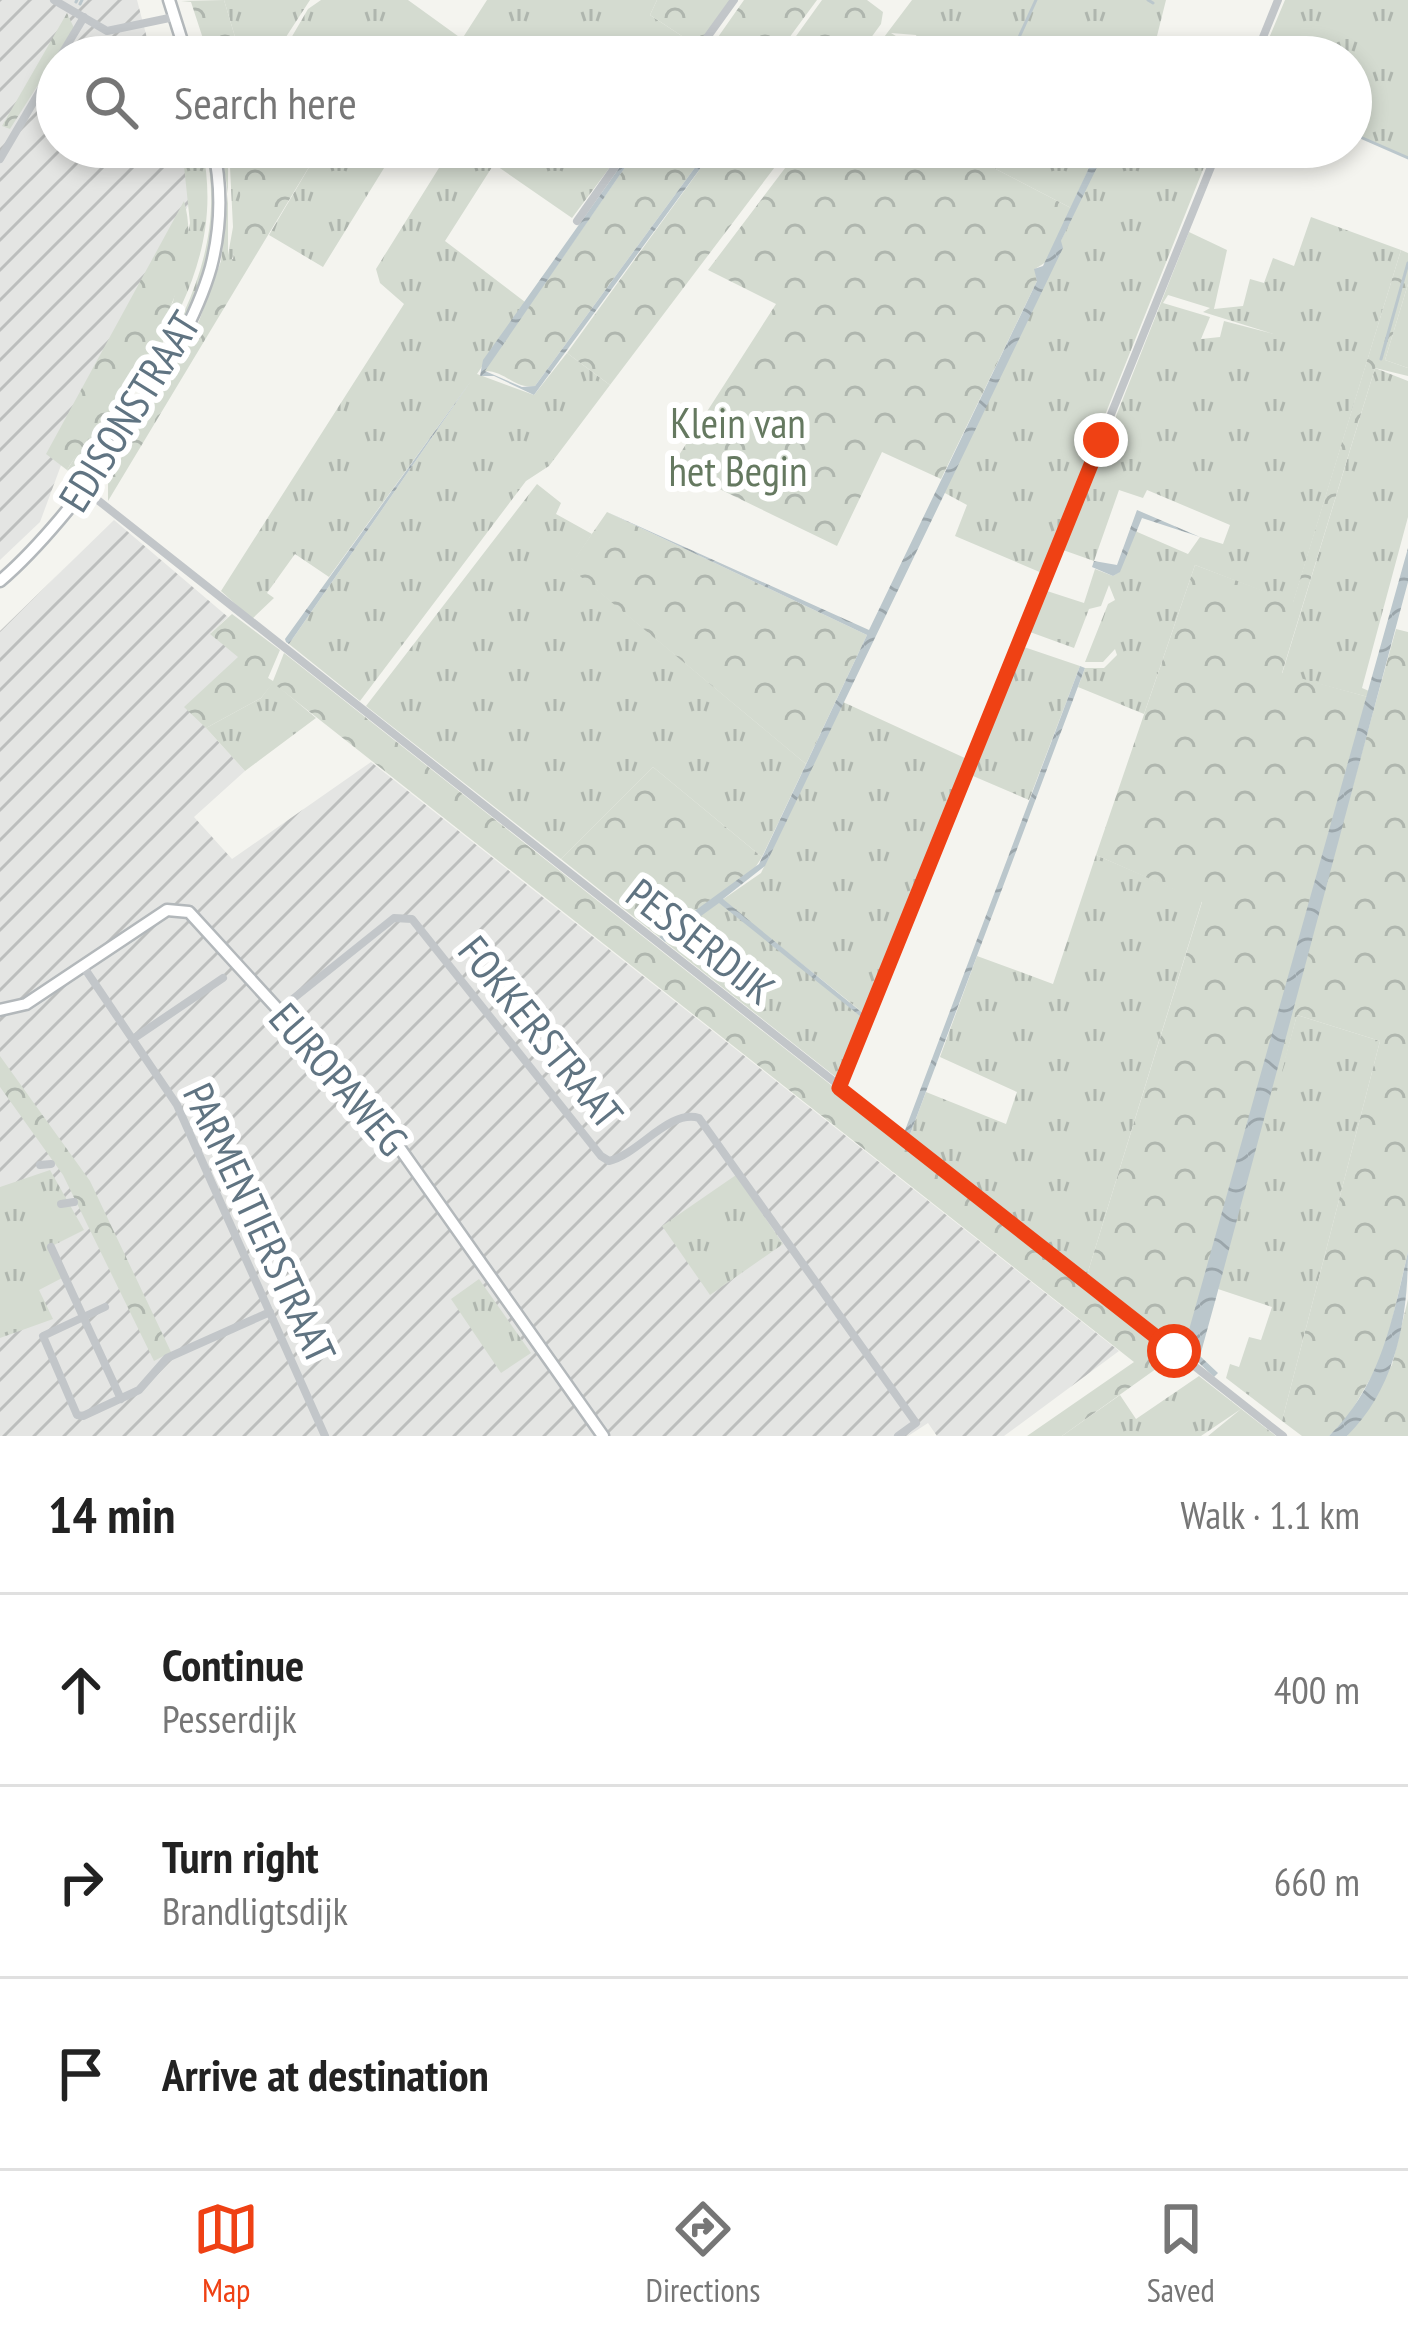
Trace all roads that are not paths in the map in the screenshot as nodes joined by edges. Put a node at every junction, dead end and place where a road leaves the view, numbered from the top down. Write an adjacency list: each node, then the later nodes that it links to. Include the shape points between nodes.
1 (54, 0): 6 (street)
2 (170, 0): 5 (main road)
3 (734, 0): 9 (street)
4 (1278, 0): 10 (street)
5 (175, 16): 6 (street, via 121,32); 8 (main road)
6 (84, 17): 7 (street)
7 (73, 36)
8 (181, 36)
9 (708, 36)
10 (1263, 36)
11 (36, 99): 12 (street)
12 (0, 159)
13 (215, 168): 17 (main road, EDISONSTRAAT, via 219,216 203,291)
14 (614, 168): 16 (street)
15 (1211, 168): 24 (street)
16 (577, 221)
17 (85, 490): 18 (main road, EDISONSTRAAT); 24 (street, PESSERDIJK)
18 (0, 581)
19 (83, 966): 21 (main road, EUROPAWEG, via 26,1004); 22 (main road, EUROPAWEG, via 181,908); 23 (street, PARMENTIERSTRAAT)
20 (223, 978): 23 (street)
21 (0, 1010)
22 (280, 1010): 33 (main road, EUROPAWEG, via 382,1123); 34 (street, FOKKERSTRAAT, via 394,918 412,920 601,1156 623,1158 680,1117 699,1118 916,1423)
23 (133, 1040): 29 (street, PARMENTIERSTRAAT, via 178,1108)
24 (839, 1088): 35 (street, PESSERDIJK)
25 (74, 1202): 26 (street)
26 (61, 1204)
27 (51, 1247): 30 (street)
28 (105, 1307): 30 (street)
29 (270, 1312): 31 (street, via 155,1366); 32 (street, PARMENTIERSTRAAT)
30 (83, 1317): 31 (street); 31 (street, via 43,1336 77,1415)
31 (121, 1399)
32 (325, 1436)
33 (603, 1436)
34 (898, 1436)
35 (1283, 1436)

